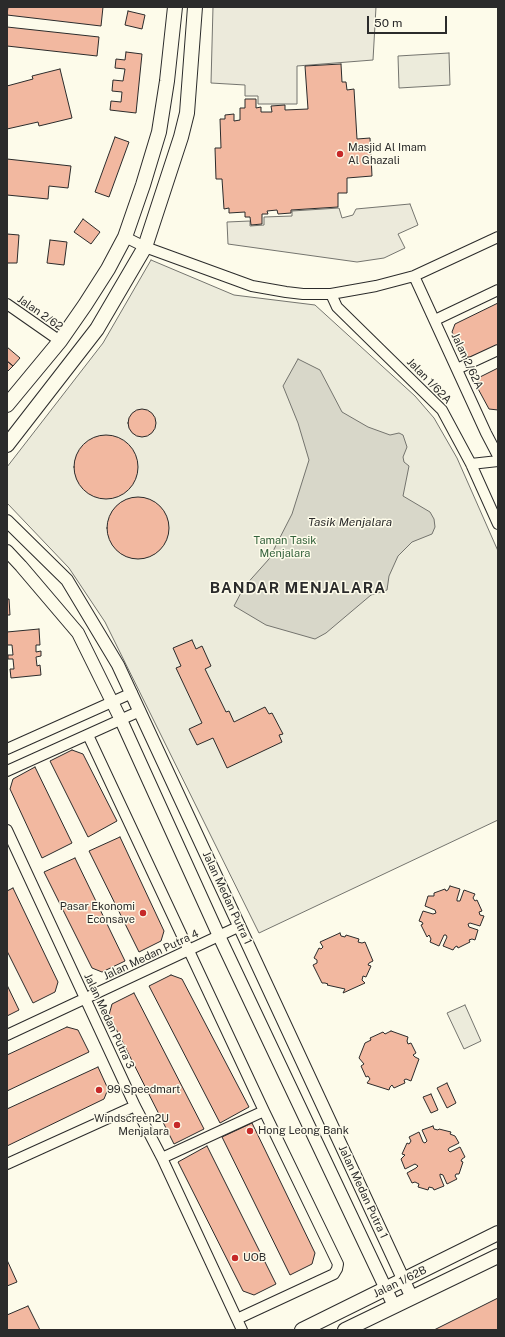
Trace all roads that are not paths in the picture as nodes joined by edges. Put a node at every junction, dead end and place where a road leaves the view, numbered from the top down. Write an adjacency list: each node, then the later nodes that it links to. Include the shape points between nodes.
1 (174, 7): 3 (main road, via 159,132)
2 (195, 8): 5 (main road, via 186,113 181,137)
3 (125, 237): 5 (street); 11 (main road, via 90,298)
4 (498, 237): 6 (street)
5 (146, 247): 8 (street, via 252,286 303,294); 15 (main road, via 97,330)
6 (414, 276): 8 (street); 10 (street, Jalan 2/62A)
7 (498, 290): 10 (street)
8 (331, 294): 18 (street, Jalan 1/62A, via 337,307 442,410)
9 (7, 304): 11 (street, Jalan 2/62)
10 (435, 320): 13 (street, Jalan 2/62A)
11 (60, 341): 14 (main road)
12 (498, 350): 13 (street)
13 (457, 369): 16 (street, Jalan 2/62A)
14 (7, 405)
15 (7, 445)
16 (498, 456)
17 (498, 461): 18 (street)
18 (471, 464): 20 (street, Jalan 1/62A)
19 (7, 521): 22 (street, Jalan Medan Putra 1, via 67,580)
20 (498, 524)
21 (7, 551): 23 (street, Jalan Medan Putra 1, via 78,633)
22 (132, 693): 23 (street); 24 (street, Jalan Medan Putra 1)
23 (112, 702): 25 (street, Jalan Medan Putra 1); 27 (street)
24 (140, 711): 25 (street); 30 (street, Jalan Medan Putra 1)
25 (121, 720): 26 (street); 31 (street, Jalan Medan Putra 1)
26 (88, 734): 28 (street); 32 (street)
27 (7, 749)
28 (7, 771)
29 (7, 830): 33 (street, Jalan Medan Putra 3)
30 (240, 926): 31 (street, Jalan Medan Putra 4); 41 (street, Jalan Medan Putra 1)
31 (219, 936): 32 (street, Jalan Medan Putra 4); 42 (street, Jalan Medan Putra 1)
32 (189, 950): 33 (street, Jalan Medan Putra 4); 36 (street)
33 (86, 998): 34 (street, Jalan Medan Putra 4); 35 (street, Jalan Medan Putra 3)
34 (7, 1035)
35 (135, 1106): 37 (street, Jalan Medan Putra 3); 38 (street)
36 (264, 1111): 37 (street); 45 (street, via 338,1264 334,1274)
37 (162, 1158): 45 (street, Jalan Medan Putra 3)
38 (7, 1164)
39 (498, 1233): 41 (main road, Jalan 1/62B)
40 (498, 1256): 43 (main road, Jalan 1/62B)
41 (404, 1280): 42 (main road, Jalan 1/62B); 43 (street, Jalan Medan Putra 1)
42 (386, 1289): 44 (street, Jalan Medan Putra 1); 47 (main road, Jalan 1/62B)
43 (412, 1298): 44 (main road, Jalan 1/62B)
44 (394, 1306): 48 (main road, Jalan 1/62B)
45 (237, 1319): 46 (street, Jalan Medan Putra 3)
46 (242, 1330)
47 (302, 1330)
48 (345, 1330)

